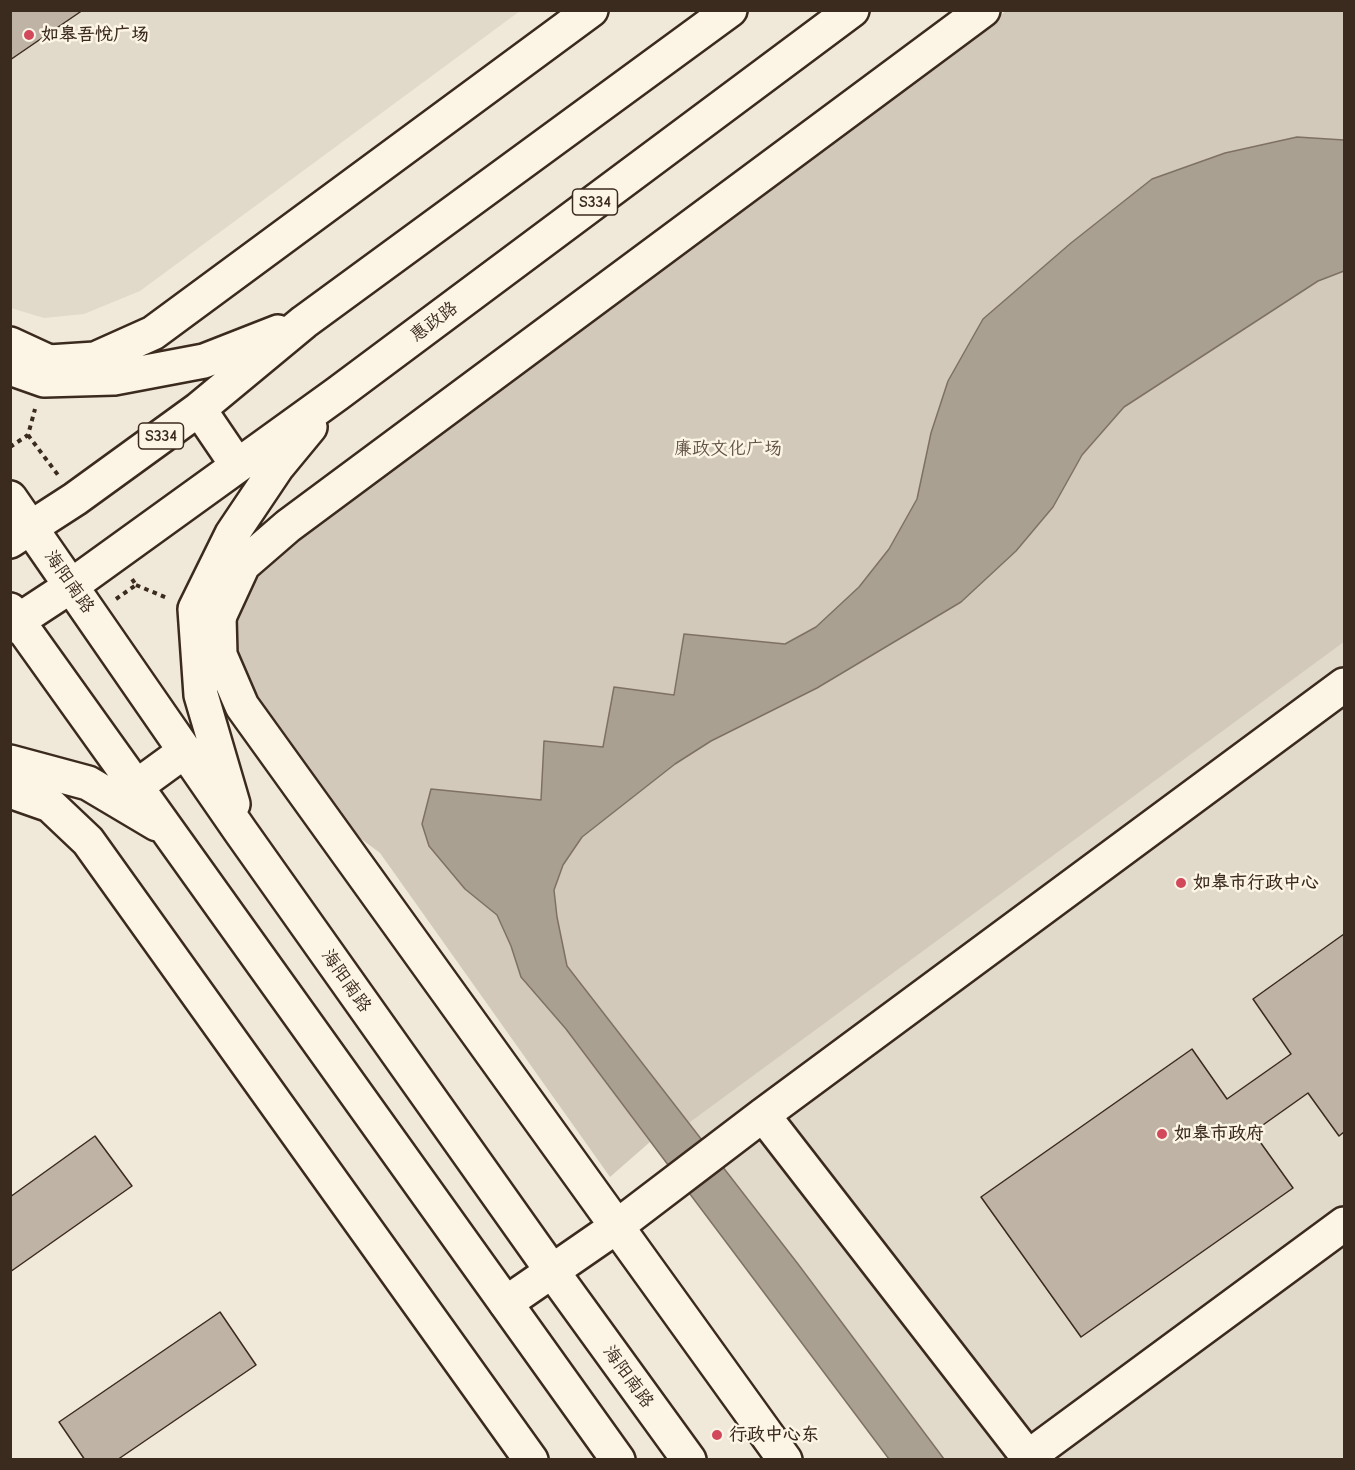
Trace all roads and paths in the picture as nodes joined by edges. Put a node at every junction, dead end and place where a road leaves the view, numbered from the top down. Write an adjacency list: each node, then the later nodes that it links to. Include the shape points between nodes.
1 (591, 10): 6 (main road, via 153,333 94,359 50,362)
2 (730, 10): 5 (main road, S334)
3 (852, 10): 8 (main road, 惠政路 / S334)
4 (983, 10): 26 (main road, via 288,526 243,565 219,617 220,655 242,706)
5 (304, 322): 7 (main road, via 204,361 114,378 44,380); 9 (main road, S334)
6 (10, 344)
7 (10, 368)
8 (337, 394): 12 (main road, 惠政路 / S334); 23 (main road, via 277,467 232,534 195,609 201,696)
9 (199, 409): 12 (main road); 14 (main road, S334)
10 (28, 435): 11 (path)
11 (10, 447)
12 (237, 465): 15 (main road, 惠政路 / S334)
13 (10, 498): 14 (main road, 海阳南路)
14 (20, 534): 15 (main road, 海阳南路)
15 (71, 586): 16 (main road, 惠政路 / S334); 18 (main road, 海阳南路)
16 (13, 619): 20 (main road)
17 (1344, 685): 24 (main road)
18 (185, 751): 20 (main road); 23 (main road, 海阳南路)
19 (10, 762): 22 (main road, via 88,783)
20 (137, 786): 22 (main road)
21 (10, 791): 30 (main road, via 50,805 88,842)
22 (169, 831): 28 (main road)
23 (241, 832): 27 (main road, 海阳南路)
24 (763, 1115): 26 (main road); 29 (main road)
25 (1344, 1224): 29 (main road)
26 (616, 1227): 27 (main road); 33 (main road)
27 (552, 1271): 28 (main road); 32 (main road, 海阳南路)
28 (506, 1303): 31 (main road)
29 (1029, 1458)
30 (531, 1460)
31 (618, 1460)
32 (688, 1460)
33 (785, 1460)

